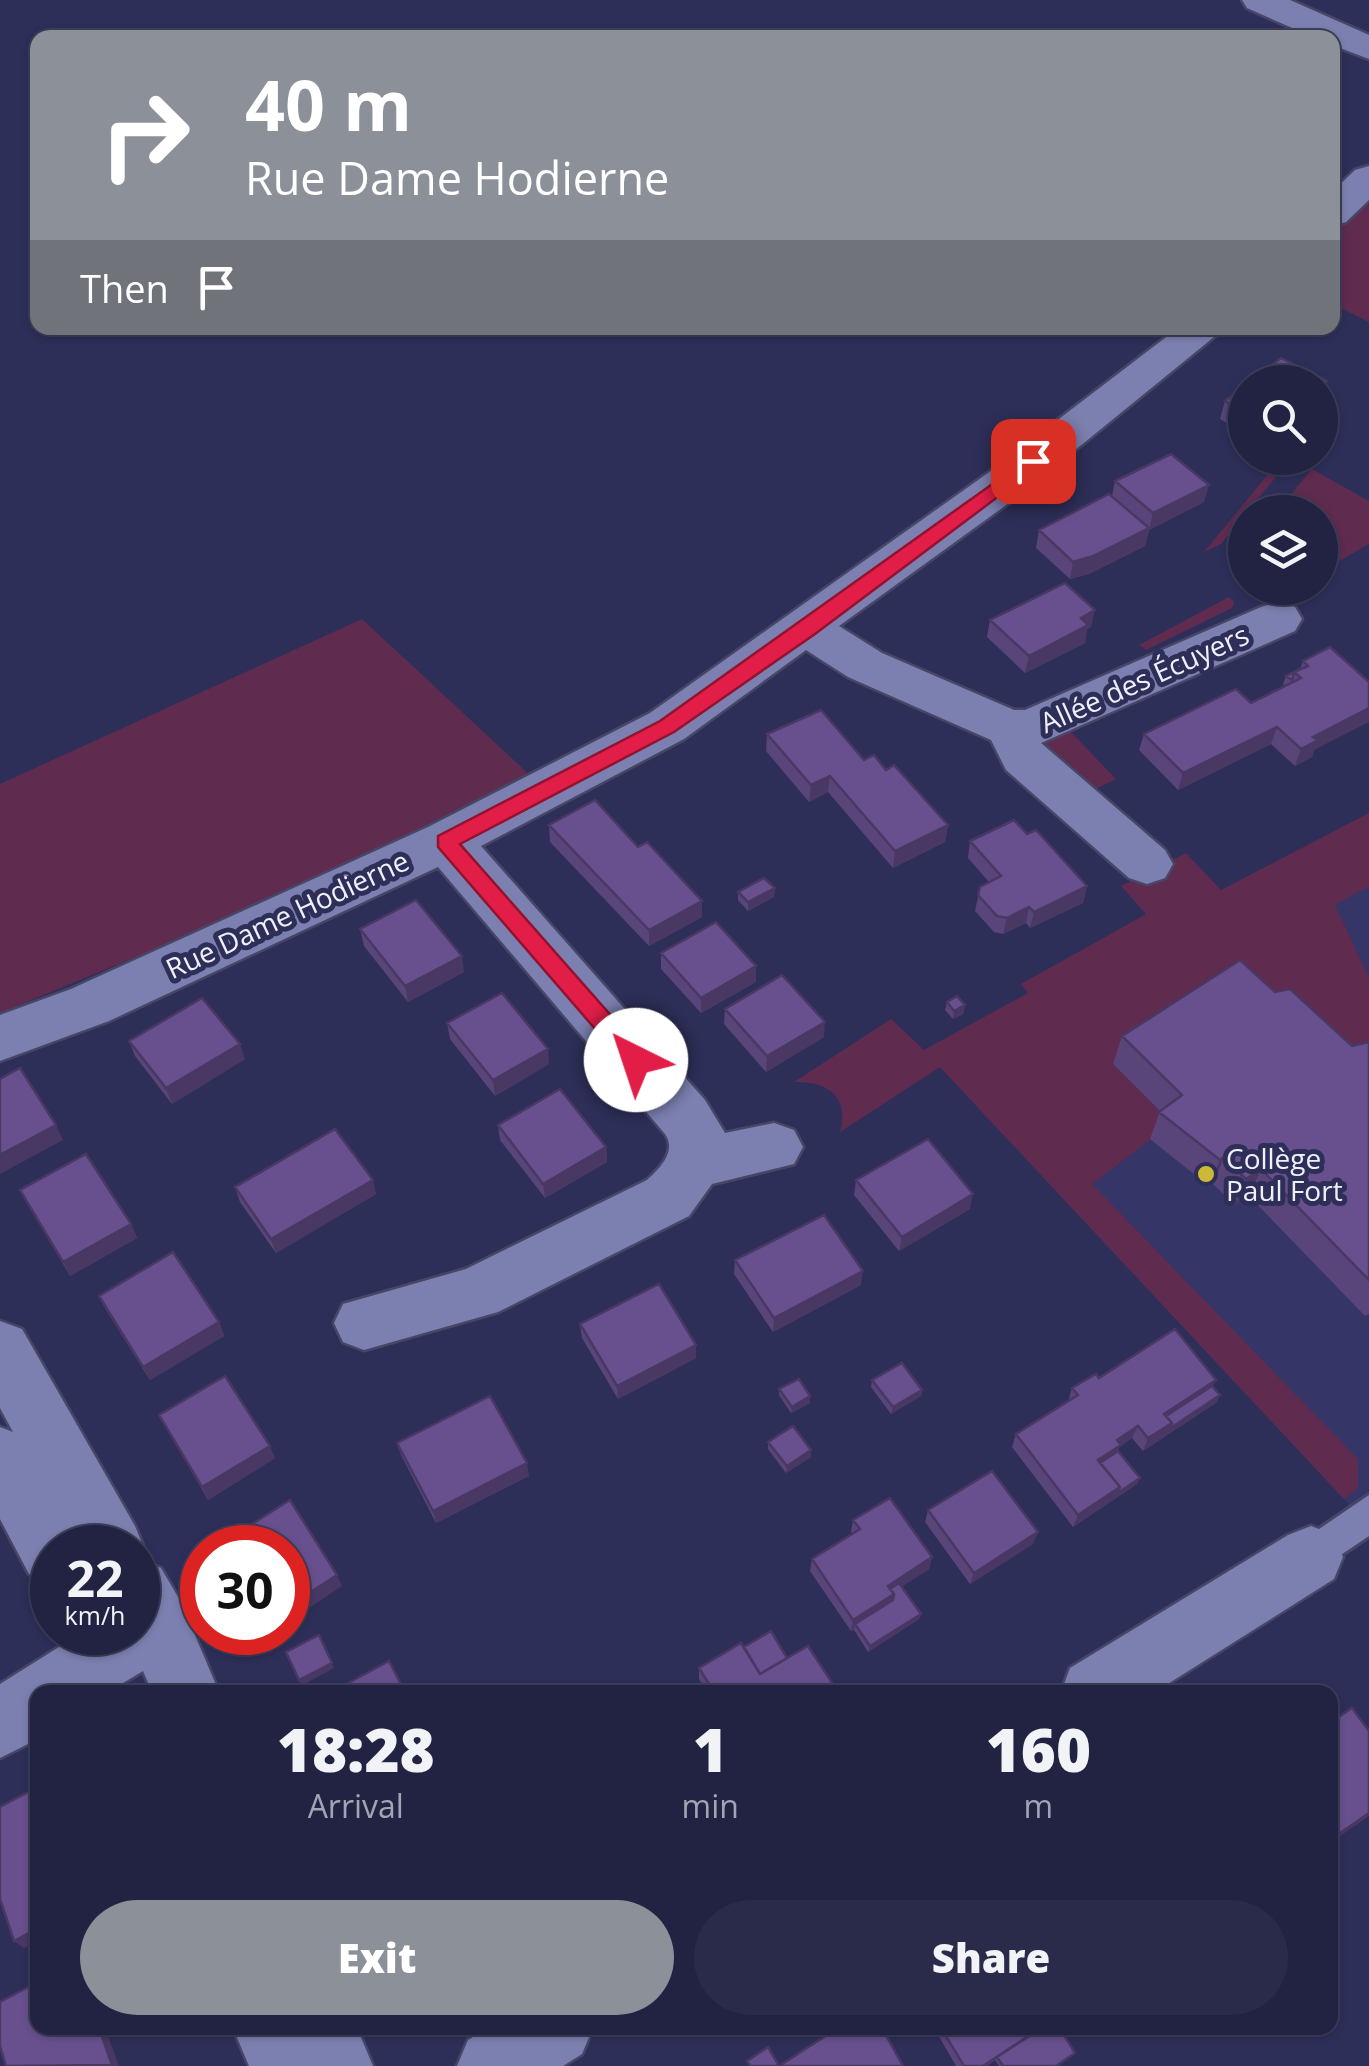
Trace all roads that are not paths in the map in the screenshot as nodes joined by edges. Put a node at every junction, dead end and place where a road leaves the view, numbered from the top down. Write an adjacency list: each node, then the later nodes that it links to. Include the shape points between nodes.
1 (1230, 0): 3 (street)
2 (1260, 0): 4 (street)
3 (1292, 30)
4 (1328, 30)
5 (1340, 35): 6 (street)
6 (1369, 48)
7 (1340, 53): 8 (street)
8 (1369, 66)
9 (1369, 178): 10 (street)
10 (1340, 206)
11 (1195, 335): 13 (street, Rue Dame Hodierne)
12 (1278, 619): 14 (street, Allée des Écuyers, via 1047,724)
13 (808, 629): 14 (street, Allée des Écuyers, via 864,664); 15 (street, Rue Dame Hodierne, via 667,726)
14 (1010, 728): 16 (street, Allée des Écuyers, via 1024,758)
15 (446, 842): 17 (street, Rue Dame Hodierne, via 90,1005); 19 (street, via 685,1117 699,1137)
16 (1147, 864)
17 (0, 1038)
18 (774, 1147): 19 (street)
19 (696, 1163): 20 (street, via 668,1198 478,1293)
20 (364, 1323)
21 (0, 1349): 25 (street)
22 (0, 1456): 24 (street)
23 (1369, 1513): 26 (lane)
24 (37, 1525)
25 (99, 1525)
26 (1311, 1557): 31 (street)
27 (101, 1655): 29 (street)
28 (143, 1655): 30 (street)
29 (56, 1685)
30 (177, 1685)
31 (1105, 1685)
32 (30, 1703): 33 (street)
33 (0, 1724)
34 (273, 2035): 37 (street)
35 (323, 2035): 38 (street)
36 (545, 2035): 39 (street)
37 (286, 2066)
38 (336, 2066)
39 (494, 2066)

